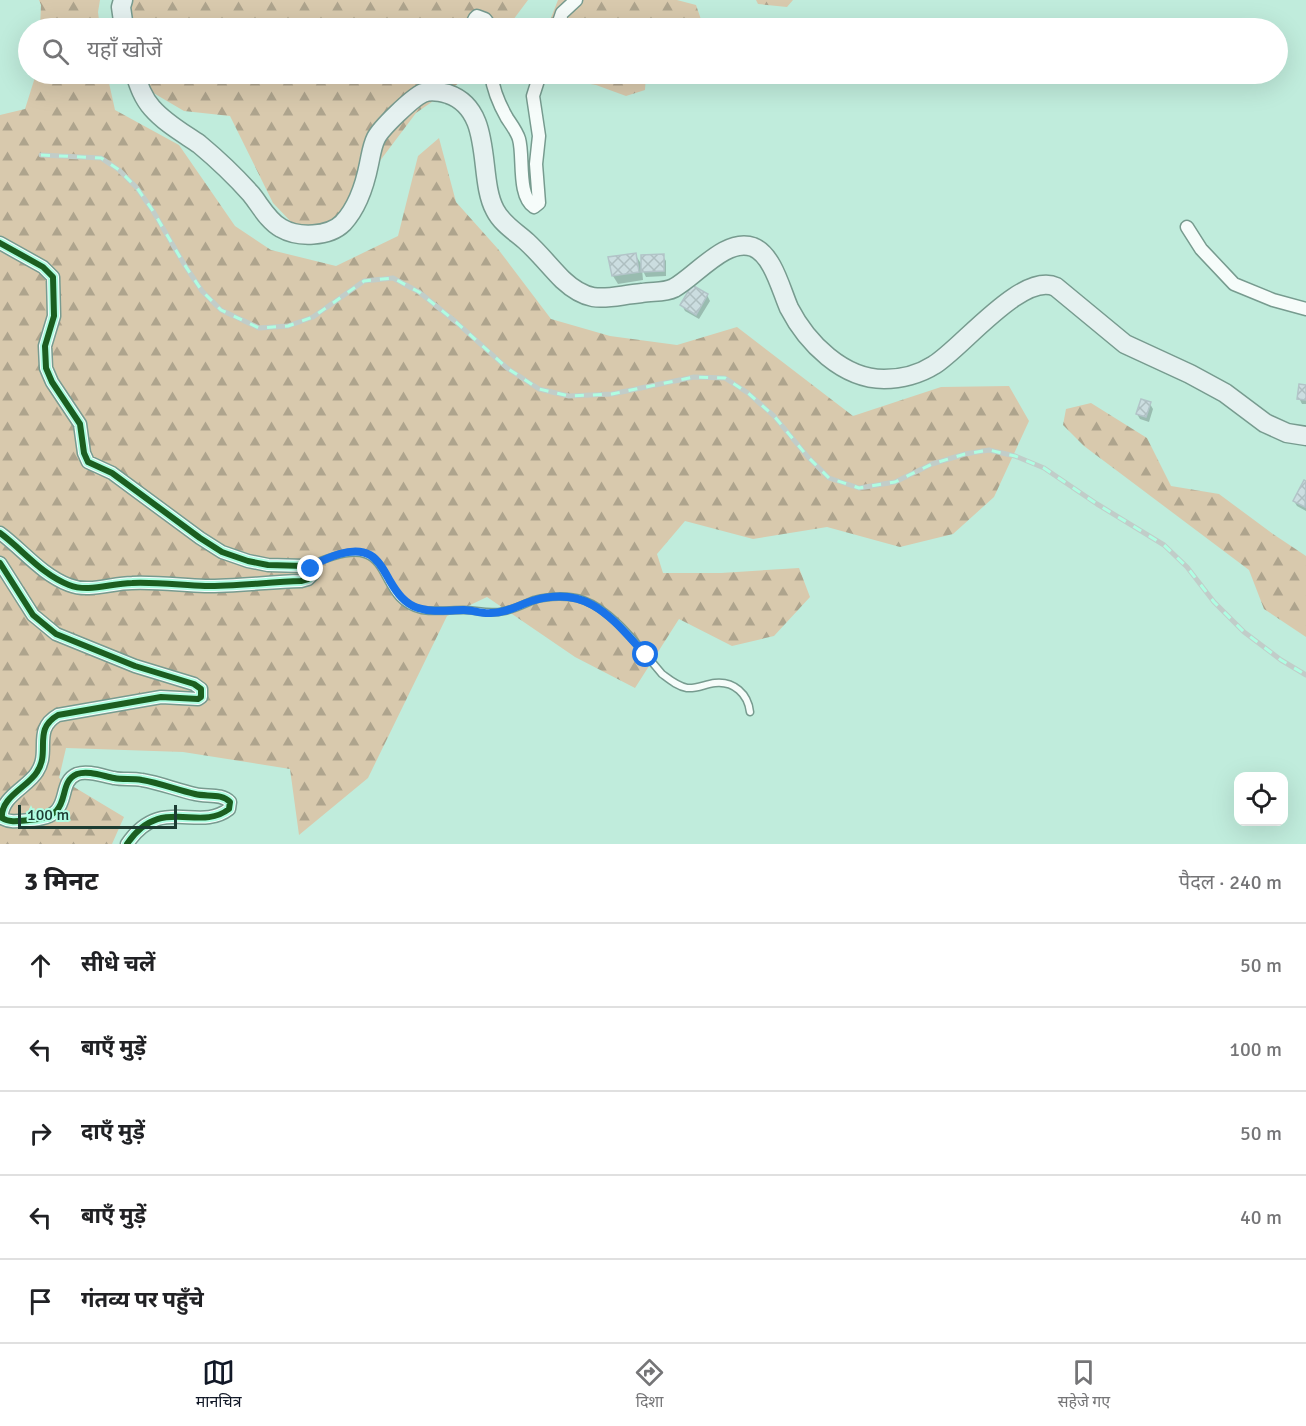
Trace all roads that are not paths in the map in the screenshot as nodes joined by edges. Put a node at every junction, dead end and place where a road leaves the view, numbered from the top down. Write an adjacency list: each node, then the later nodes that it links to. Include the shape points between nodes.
1 (123, 0): 3 (main road)
2 (576, 0): 4 (street)
3 (123, 18)
4 (561, 18)
5 (138, 84): 9 (main road, via 151,108 221,164 278,227 296,233 327,232 341,225 364,185 378,135)
6 (431, 84): 9 (street)
7 (493, 84): 8 (street, via 502,110 520,140 522,179 534,207 539,203 539,136 533,96)
8 (537, 84)
9 (424, 92): 13 (main road, via 453,96 468,108 477,123 492,207 499,218 567,284 589,297 601,300 670,290 724,250 753,247 762,252 779,280 789,308 827,355 860,376 885,379 914,375 938,363 1008,302 1040,283 1048,283 1125,344 1225,393 1265,423)
10 (1187, 227): 12 (street, via 1201,249 1234,284)
11 (0, 243): 16 (street, via 43,267 52,277 54,316 44,357 52,382 80,424 88,462 112,473 222,552 268,565)
12 (1306, 309)
13 (1306, 436)
14 (0, 532): 16 (street, via 49,574 82,588 122,583 205,586 301,581 312,577)
15 (0, 563): 18 (street, via 33,615 56,634 201,689 198,699 161,697 51,719 43,732 44,760 1,813 2,818 13,822 50,816 63,803 69,781 77,774 89,773 172,786 192,794 221,796 230,802 229,809 212,817 168,816 147,824 135,832)
16 (309, 567): 17 (lane, via 350,552 370,555 400,597 428,610 490,614 550,597 581,599 602,609 672,682 689,688 727,684 742,692)
17 (750, 712)
18 (128, 844)

